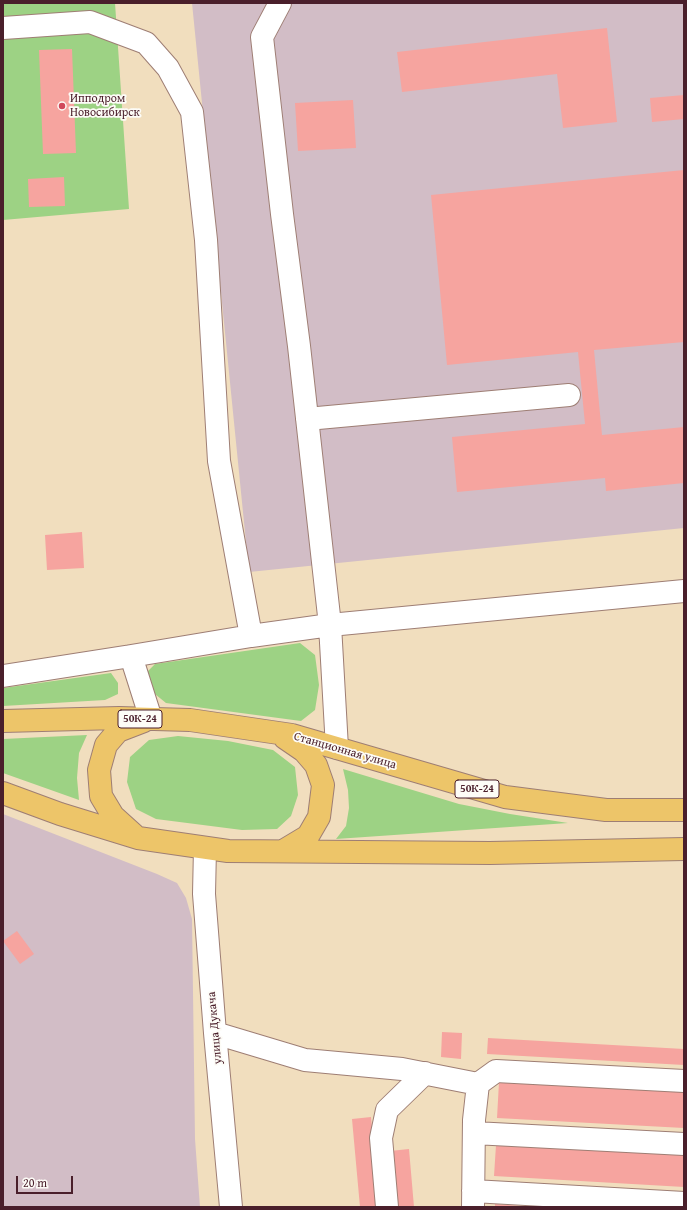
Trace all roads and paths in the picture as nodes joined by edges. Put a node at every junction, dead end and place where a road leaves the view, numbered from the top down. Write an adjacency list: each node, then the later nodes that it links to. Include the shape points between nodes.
1 (280, 3): 4 (street, via 262,37)
2 (3, 28): 7 (street, via 90,22 146,42 168,68 192,112 206,240 219,461)
3 (569, 395): 4 (street)
4 (307, 419): 6 (street)
5 (684, 591): 6 (street)
6 (330, 625): 7 (street); 13 (street)
7 (251, 636): 8 (street)
8 (131, 656): 9 (street); 10 (street)
9 (3, 676)
10 (151, 719): 11 (main road, Станционная улица / 50К-24); 12 (main road, Станционная улица / 50К-24, via 190,720); 16 (main road, via 118,731 106,745 99,770 101,796 113,816)
11 (3, 721)
12 (277, 733): 13 (main road, Станционная улица / 50К-24); 19 (main road, via 304,751 316,765 323,785 319,817 308,836)
13 (337, 748): 15 (main road, Станционная улица / 50К-24, via 505,797 606,810)
14 (3, 793): 16 (main road)
15 (684, 810)
16 (138, 838): 17 (main road)
17 (205, 848): 19 (main road, via 228,851); 20 (street, улица Дукача, via 204,894)
18 (684, 849): 19 (main road, via 490,853)
19 (283, 851)
20 (215, 1033): 21 (street, via 304,1060); 28 (street, улица Дукача)
21 (424, 1073): 23 (street); 29 (street, via 387,1110 382,1138)
22 (684, 1081): 23 (street, via 496,1071)
23 (478, 1084): 24 (street)
24 (474, 1133): 25 (street); 26 (street)
25 (684, 1144)
26 (473, 1199): 27 (street)
27 (684, 1203)
28 (231, 1207)
29 (387, 1207)

